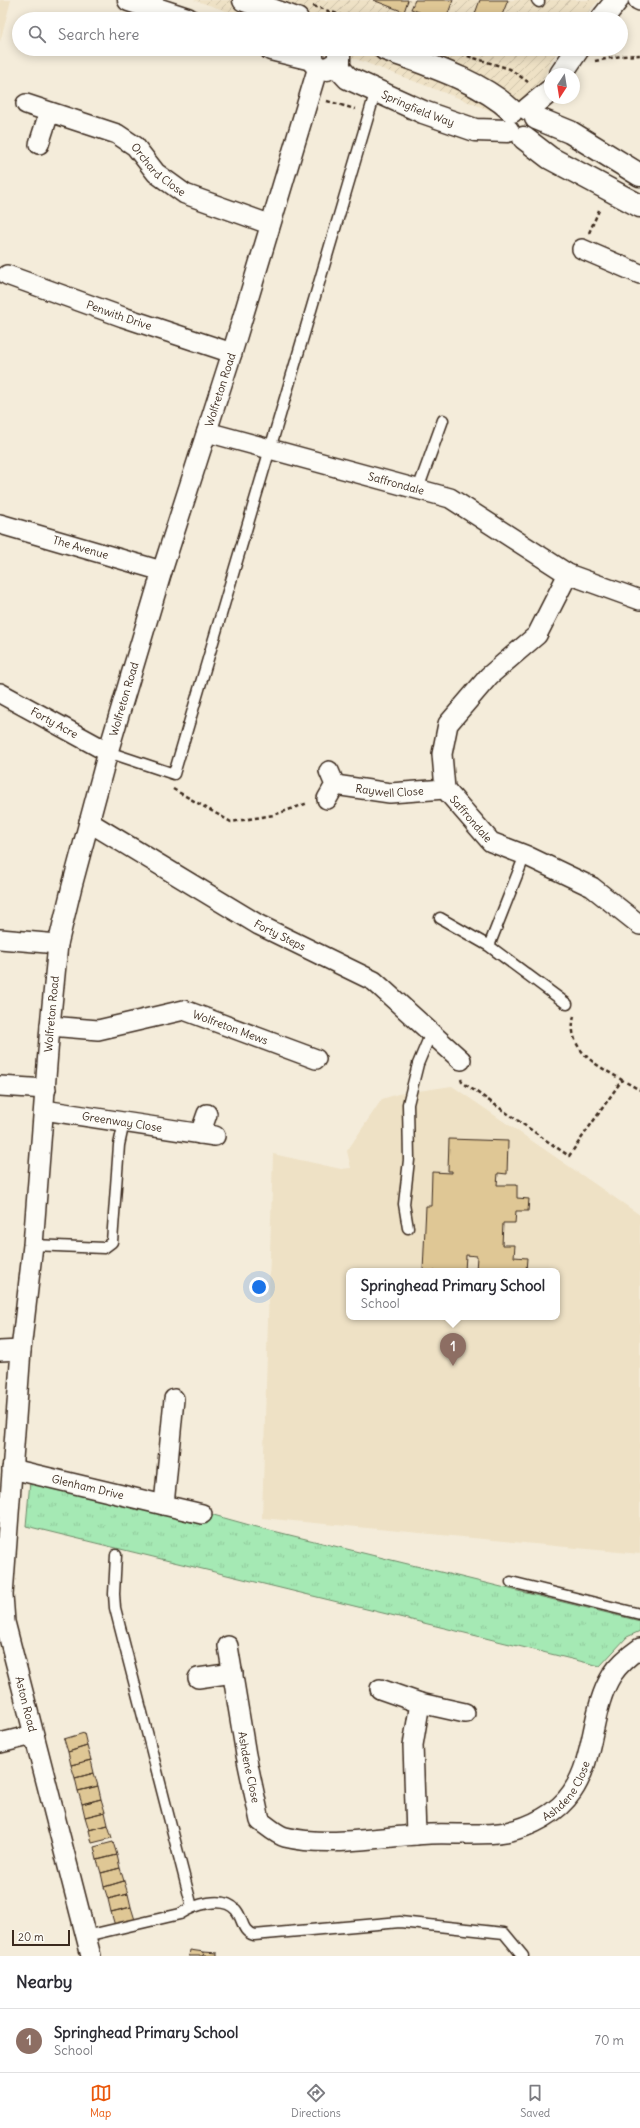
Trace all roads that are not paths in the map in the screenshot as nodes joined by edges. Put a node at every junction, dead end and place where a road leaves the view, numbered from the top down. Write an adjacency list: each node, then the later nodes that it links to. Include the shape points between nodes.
1 (129, 0): 4 (main road)
2 (244, 0): 5 (main road)
3 (617, 0): 6 (main road)
4 (166, 12)
5 (304, 12)
6 (608, 12)
7 (311, 56): 9 (main road)
8 (403, 56): 14 (main road, Springfield Way, via 464,80 504,103)
9 (323, 58): 10 (main road, Springfield Way, via 348,78); 18 (street, Wolfreton Road)
10 (376, 90): 14 (main road, Springfield Way, via 422,112 475,130); 25 (lane)
11 (544, 98): 14 (main road)
12 (26, 104): 13 (street, Orchard Close)
13 (50, 113): 15 (street); 18 (street, Orchard Close, via 117,134 135,146 156,173 185,194)
14 (522, 122): 16 (main road, Springfield Way, via 570,132); 17 (main road, Springfield Way, via 550,158)
15 (39, 144)
16 (640, 175)
17 (640, 206)
18 (270, 224): 22 (street, Wolfreton Road)
19 (582, 250): 20 (street)
20 (640, 274)
21 (7, 275): 22 (street, Penwith Drive)
22 (232, 353): 24 (street, Wolfreton Road)
23 (443, 420): 26 (lane)
24 (207, 432): 25 (street, Saffrondale); 28 (street, Wolfreton Road)
25 (270, 450): 26 (street, Saffrondale); 32 (lane, via 174,774)
26 (418, 489): 29 (street, Saffrondale, via 450,498)
27 (0, 524): 28 (street, The Avenue)
28 (162, 571): 32 (street, Wolfreton Road)
29 (568, 574): 30 (street, Saffrondale); 34 (street, Saffrondale, via 537,635 489,676 448,724 442,754)
30 (640, 600)
31 (0, 693): 32 (street, Forty Acre)
32 (108, 752): 35 (street, Wolfreton Road)
33 (330, 785): 34 (street, Raywell Close, via 390,793)
34 (445, 789): 36 (street, Saffrondale, via 491,842)
35 (89, 822): 40 (street, Wolfreton Road); 44 (street, Forty Steps, via 259,925 374,981)
36 (525, 854): 38 (street, Saffrondale, via 592,887); 41 (lane)
37 (440, 918): 41 (lane)
38 (640, 926)
39 (0, 939): 40 (street)
40 (58, 944): 43 (street, Wolfreton Road)
41 (489, 946): 42 (lane)
42 (567, 1004)
43 (50, 1026): 46 (street, Wolfreton Mews, via 98,1030 184,1010); 48 (street, Wolfreton Road)
44 (431, 1033): 45 (street, Forty Steps); 52 (lane, via 418,1064 408,1104 409,1160 404,1204)
45 (458, 1057)
46 (316, 1059)
47 (0, 1086): 48 (street)
48 (46, 1089): 49 (street, Wolfreton Road)
49 (44, 1110): 51 (street, Greenway Close); 53 (street, Wolfreton Road)
50 (207, 1114): 51 (street, Greenway Close, via 208,1135)
51 (124, 1122): 53 (lane, via 119,1145 112,1242 104,1248)
52 (408, 1228)
53 (33, 1245): 54 (street, Wolfreton Road)
54 (21, 1350): 55 (street); 57 (street, Aston Road)
55 (0, 1351)
56 (174, 1399): 58 (street)
57 (12, 1469): 58 (street, Glenham Drive); 70 (street, Aston Road, via 3,1595 5,1622)
58 (164, 1505): 59 (street, Glenham Drive)
59 (202, 1514)
60 (116, 1555): 73 (lane, via 116,1608)
61 (511, 1582): 62 (lane)
62 (640, 1614)
63 (228, 1646): 65 (street, Ashdene Close)
64 (640, 1648): 72 (street, Ashdene Close, via 624,1660 612,1675 602,1695 585,1768 572,1793 555,1810 532,1824 505,1832)
65 (233, 1673): 66 (street); 72 (street, Ashdene Close, via 260,1821 283,1837 319,1842)
66 (198, 1678)
67 (380, 1689): 68 (street)
68 (420, 1703): 69 (street); 72 (street, via 413,1746)
69 (465, 1713)
70 (34, 1735): 71 (street); 74 (street, Aston Road)
71 (0, 1743)
72 (416, 1835)
73 (192, 1907): 74 (lane, via 180,1914); 76 (lane, via 222,1902 230,1905 237,1911 248,1933 254,1935 400,1922 504,1933)
74 (86, 1936): 75 (street, Aston Road)
75 (91, 1956)
76 (523, 1956)

